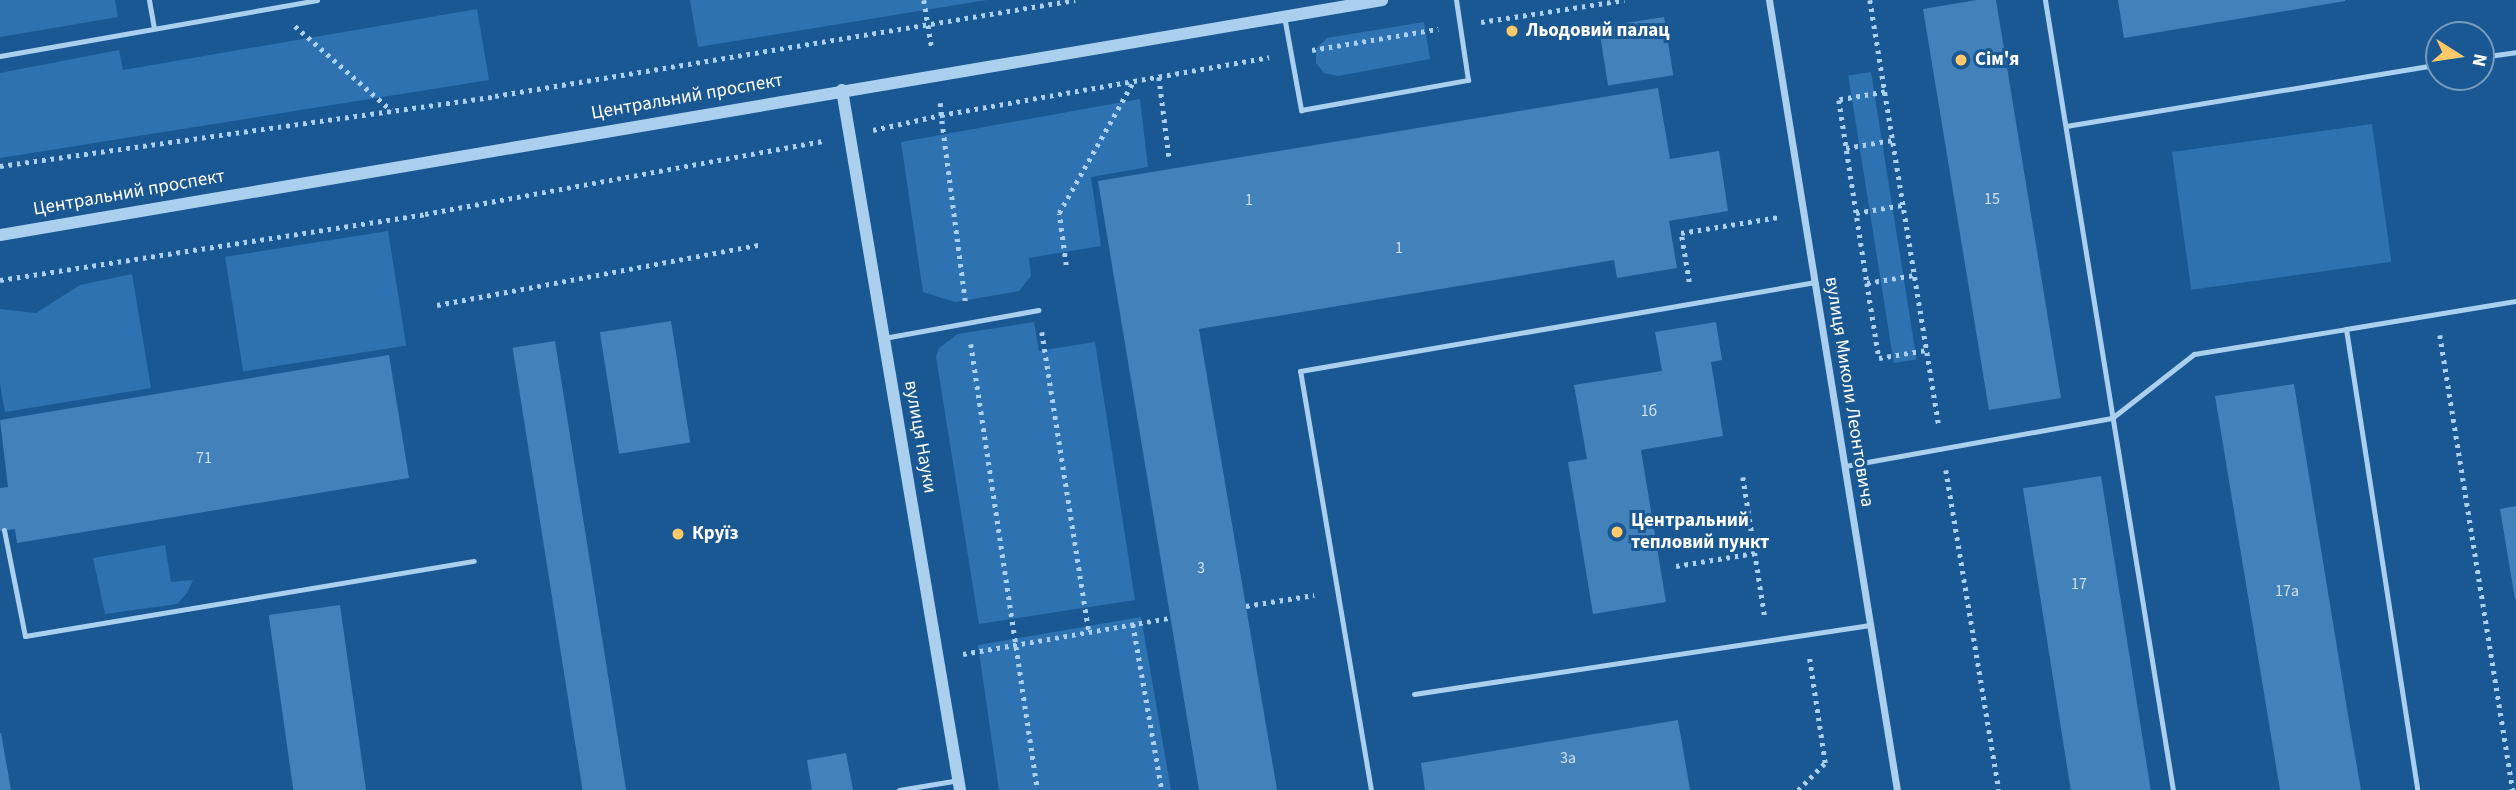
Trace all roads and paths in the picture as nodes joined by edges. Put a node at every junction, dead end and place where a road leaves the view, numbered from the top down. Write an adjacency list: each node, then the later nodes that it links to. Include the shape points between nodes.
1 (149, 0): 15 (lane)
2 (317, 0): 11 (lane)
3 (924, 0): 13 (path)
4 (1075, 0): 13 (path)
5 (1382, 0): 12 (street, Центральний проспект)
6 (1456, 0): 14 (lane)
7 (1624, 0): 14 (path)
8 (1769, 0): 34 (street, вулиця Миколи Леонтовича)
9 (1870, 0): 25 (path)
10 (2045, 0): 27 (lane)
11 (273, 8): 15 (lane); 26 (path)
12 (1284, 16): 14 (lane, via 1301,110 1468,80); 21 (street, Центральний проспект)
13 (928, 24): 21 (path); 26 (path)
14 (1460, 25): 16 (path)
15 (154, 29): 18 (lane)
16 (1324, 48)
17 (2516, 52): 19 (lane)
18 (0, 55)
19 (2495, 55)
20 (2425, 66): 27 (lane)
21 (936, 74): 24 (street, Центральний проспект); 28 (path, via 941,115)
22 (1159, 77): 31 (path)
23 (1133, 81): 38 (path, via 1059,213)
24 (842, 90): 28 (street, вулиця Науки); 36 (street, Центральний проспект)
25 (1885, 92): 29 (path); 30 (path, via 1839,100)
26 (392, 110): 32 (path)
27 (2066, 126): 51 (lane)
28 (850, 135): 40 (path, via 425,214); 49 (street, вулиця Науки)
29 (1893, 140): 30 (path); 33 (path)
30 (1846, 148): 35 (path)
31 (1169, 156)
32 (0, 166)
33 (1903, 205): 35 (path); 39 (path)
34 (1804, 212): 41 (street, вулиця Миколи Леонтовича); 44 (path, via 1681,233)
35 (1856, 213): 42 (path)
36 (0, 235)
37 (762, 244): 45 (path)
38 (1066, 265)
39 (1915, 275): 42 (path); 50 (path)
40 (0, 280)
41 (1815, 282): 44 (lane); 53 (street, вулиця Миколи Леонтовича)
42 (1867, 283): 50 (path, via 1880,358)
43 (2516, 301): 47 (lane)
44 (1692, 303): 59 (lane, via 1300,371)
45 (437, 304)
46 (1038, 310): 49 (lane); 64 (path)
47 (2437, 314): 48 (lane); 78 (path)
48 (2346, 329): 51 (lane, via 2194,354); 77 (lane)
49 (884, 338): 67 (street, вулиця Науки)
50 (1927, 351): 52 (path)
51 (2112, 418): 52 (lane); 76 (lane)
52 (1943, 448): 53 (lane); 75 (path)
53 (1845, 466): 63 (street, вулиця Миколи Леонтовича)
54 (1743, 477): 56 (path)
55 (4, 530): 57 (lane, via 24,636)
56 (1755, 553): 58 (path); 66 (path)
57 (474, 561)
58 (1676, 566)
59 (1338, 592): 60 (path); 72 (lane)
60 (1246, 606)
61 (1170, 618): 62 (path)
62 (1133, 624): 64 (path); 71 (path)
63 (1870, 625): 65 (lane); 74 (street, вулиця Миколи Леонтовича)
64 (1089, 632): 67 (path)
65 (1805, 635): 66 (lane); 73 (path, via 1825,763)
66 (1768, 640): 68 (lane)
67 (938, 659): 69 (street, вулиця Науки)
68 (1413, 694)
69 (960, 785): 70 (lane)
70 (899, 790)
71 (1162, 790)
72 (1371, 790)
73 (1798, 790)
74 (1897, 790)
75 (1998, 790)
76 (2173, 790)
77 (2417, 790)
78 (2513, 790)

